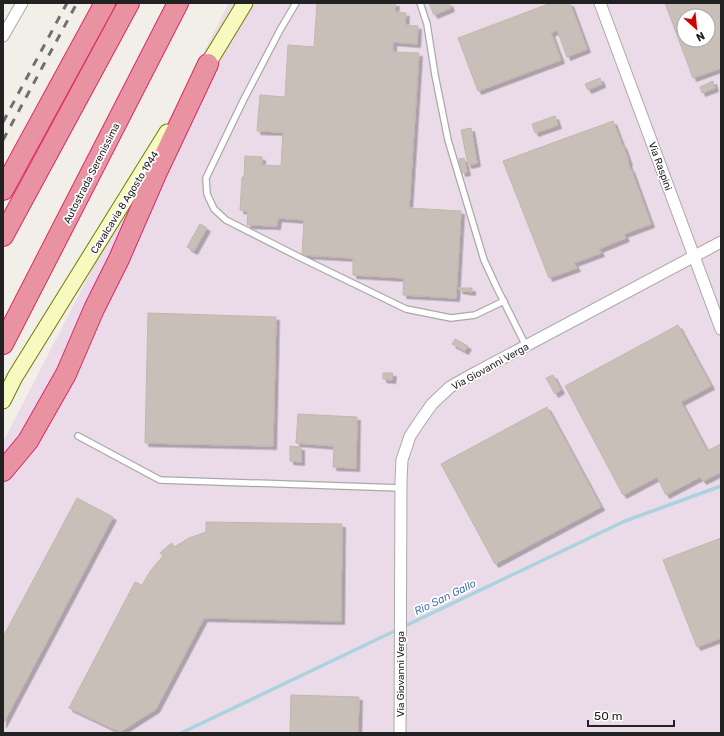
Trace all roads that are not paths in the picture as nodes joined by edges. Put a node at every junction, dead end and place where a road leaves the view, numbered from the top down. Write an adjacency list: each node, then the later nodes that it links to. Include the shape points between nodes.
1 (22, 3): 9 (street)
2 (105, 3): 11 (highway)
3 (130, 3): 12 (highway)
4 (178, 3): 17 (highway, Autostrada Serenissima)
5 (245, 3): 10 (main road, Cavalcavia 8 Agosto 1944)
6 (296, 3): 15 (lane, via 243,101 206,178 207,194 214,210 226,220 406,309 451,318 476,315)
7 (420, 3): 15 (lane, via 427,24 448,140 484,260)
8 (600, 3): 14 (street, Via Raspini)
9 (3, 36)
10 (208, 64): 19 (main road, Cavalcavia 8 Agosto 1944, via 15,377); 21 (highway, via 66,374 28,441)
11 (3, 190)
12 (3, 236)
13 (721, 242): 14 (street, Via Giovanni Verga)
14 (694, 256): 16 (street, Via Raspini); 18 (street, Via Giovanni Verga)
15 (504, 301): 18 (lane)
16 (721, 329)
17 (3, 344)
18 (526, 346): 22 (street, Via Giovanni Verga, via 450,387 432,404 410,436 402,460)
19 (3, 401)
20 (78, 436): 22 (lane, via 160,480)
21 (3, 471)
22 (401, 488): 23 (street, Via Giovanni Verga)
23 (400, 733)

